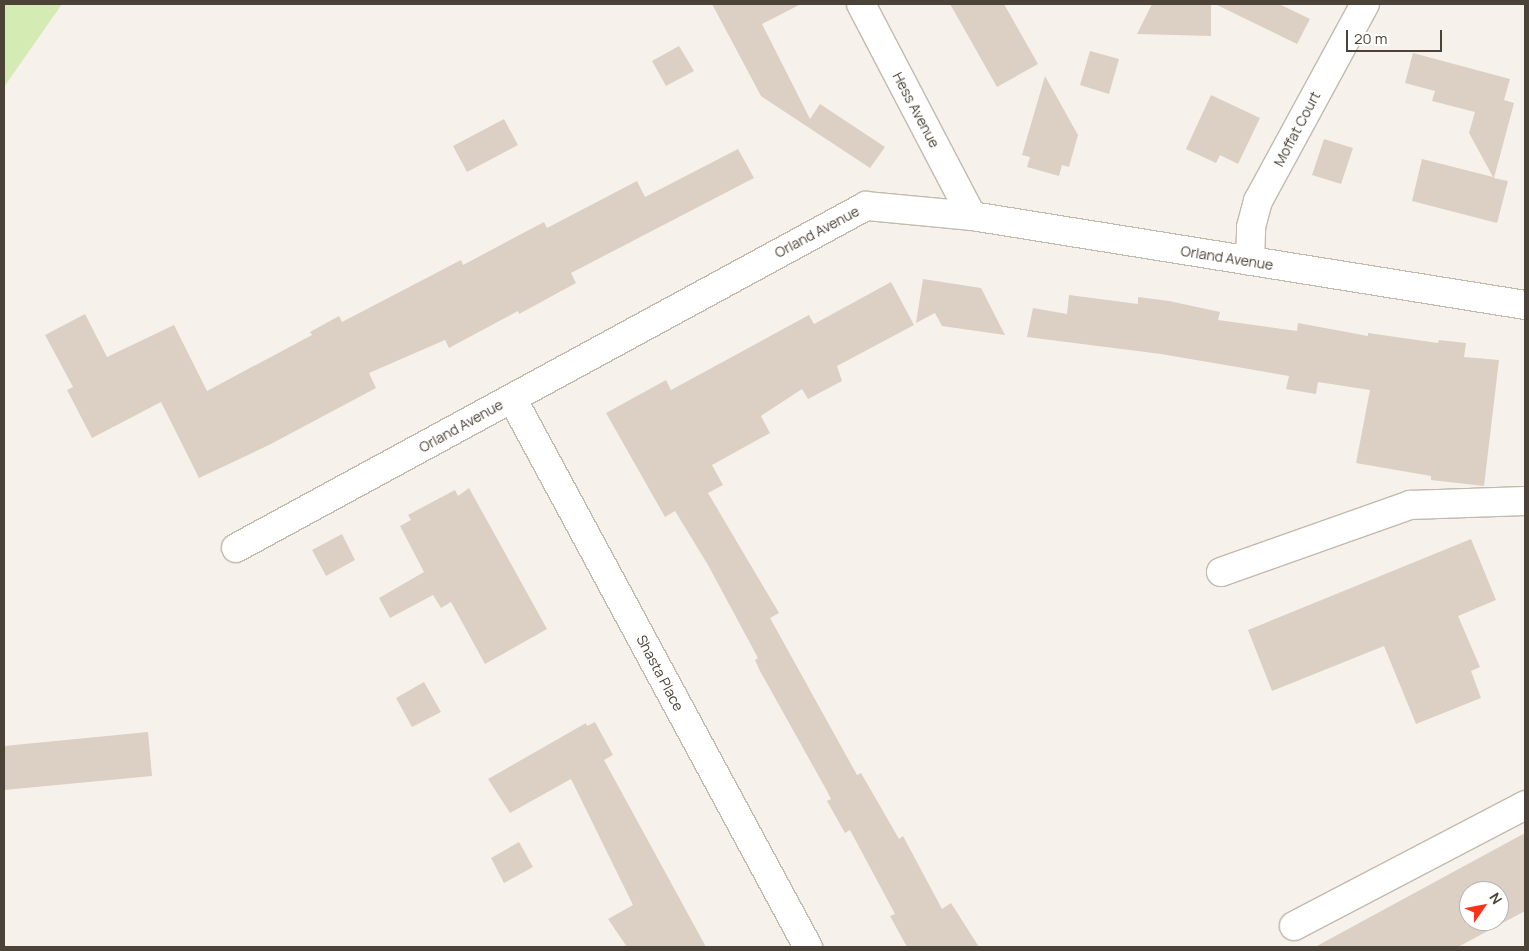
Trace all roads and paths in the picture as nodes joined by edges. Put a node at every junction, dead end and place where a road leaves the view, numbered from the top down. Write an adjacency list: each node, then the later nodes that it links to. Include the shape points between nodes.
1 (861, 4): 3 (street, Hess Avenue)
2 (1365, 4): 4 (street, Moffat Court, via 1258,201 1251,227)
3 (972, 216): 4 (street, Orland Avenue); 6 (street, Orland Avenue, via 866,206)
4 (1250, 261): 5 (street, Orland Avenue)
5 (1525, 305)
6 (512, 398): 8 (street, Orland Avenue); 12 (street, Shasta Place)
7 (1525, 501): 9 (street, via 1410,505)
8 (236, 548)
9 (1221, 572)
10 (1525, 806): 11 (street)
11 (1294, 926)
12 (808, 947)

